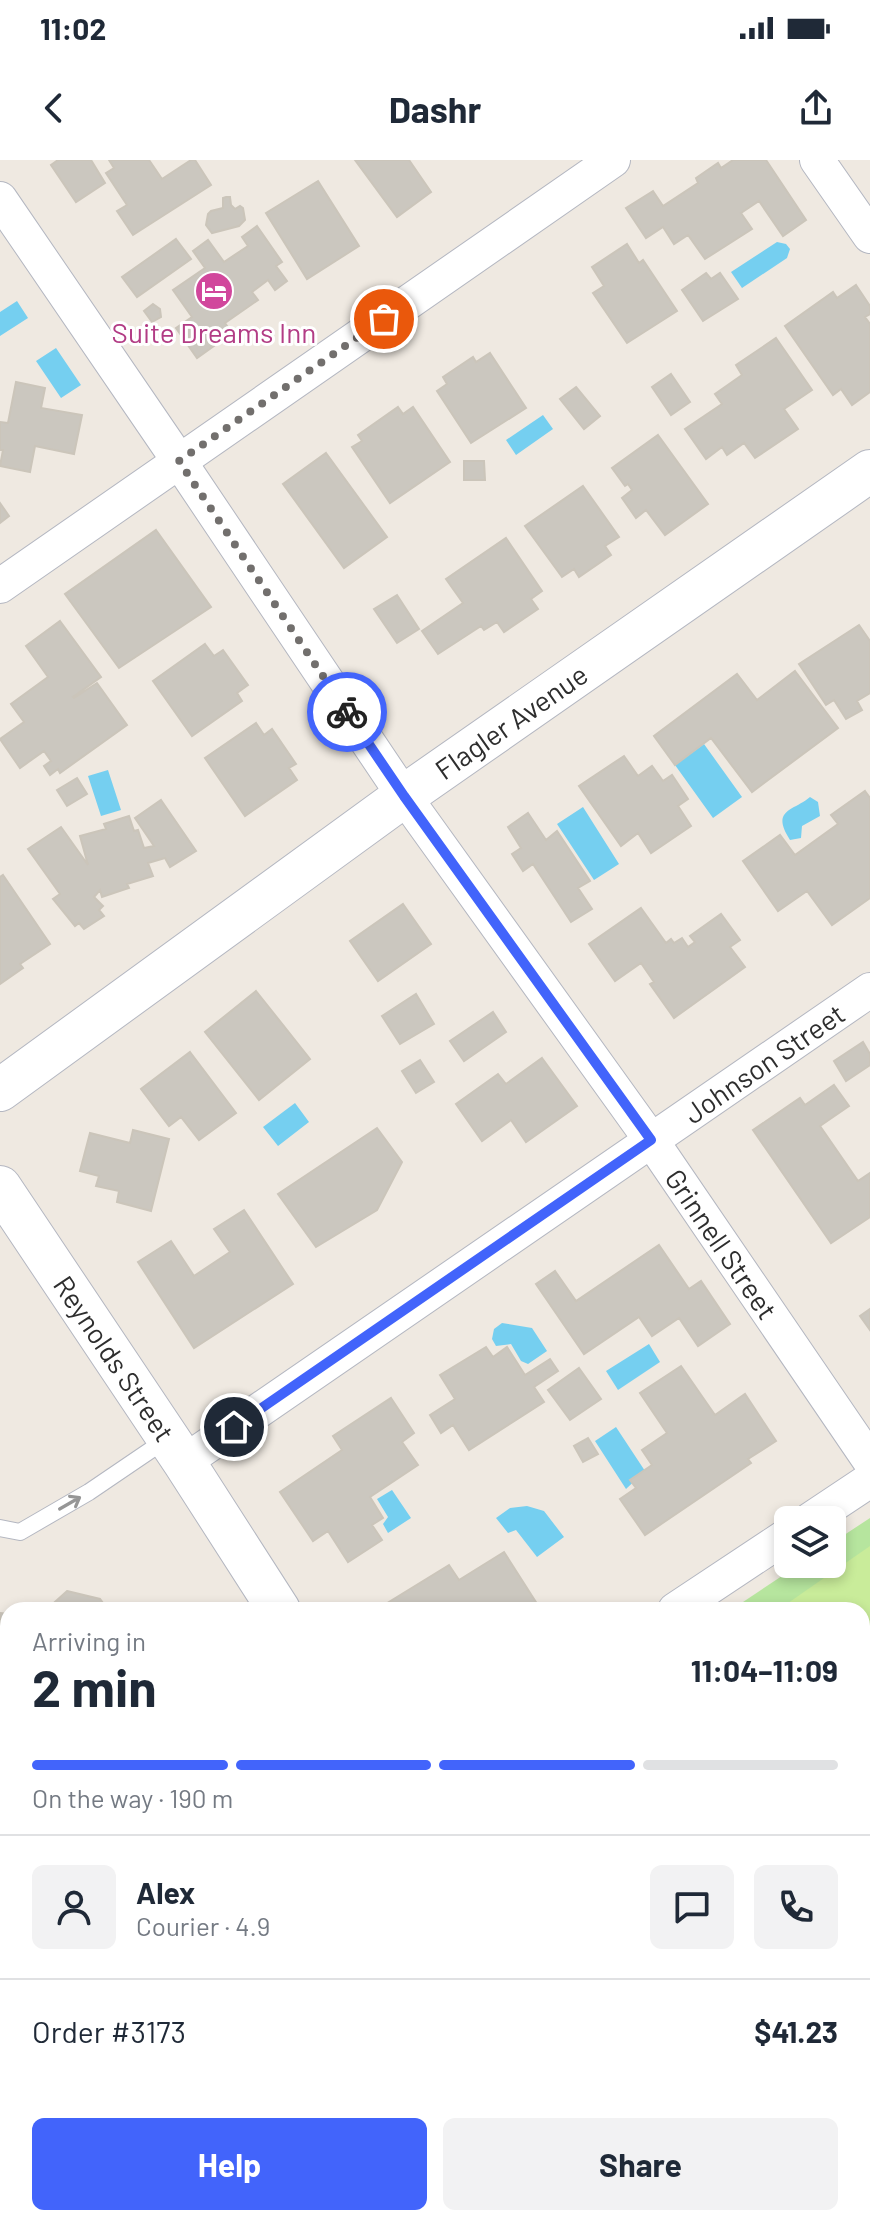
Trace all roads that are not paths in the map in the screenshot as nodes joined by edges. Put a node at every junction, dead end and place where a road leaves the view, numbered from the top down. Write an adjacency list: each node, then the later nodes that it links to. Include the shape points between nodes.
1 (613, 160): 5 (street)
2 (817, 160): 4 (street)
3 (0, 199): 5 (street, Grinnell Street)
4 (870, 236)
5 (179, 461): 7 (street); 8 (street, Grinnell Street)
6 (870, 471): 8 (street, Flagler Avenue)
7 (0, 586)
8 (404, 796): 10 (street, Flagler Avenue); 11 (street, Grinnell Street)
9 (870, 990): 11 (street, Johnson Street)
10 (0, 1090)
11 (651, 1140): 13 (street, Johnson Street); 14 (street, Grinnell Street)
12 (0, 1187): 13 (street, Reynolds Street)
13 (176, 1450): 17 (lane, one-way to 13, via 20,1532); 19 (street, Reynolds Street)
14 (870, 1461)
15 (870, 1480): 16 (street)
16 (831, 1506)
17 (0, 1528)
18 (774, 1544): 20 (street)
19 (274, 1602)
20 (687, 1602)

